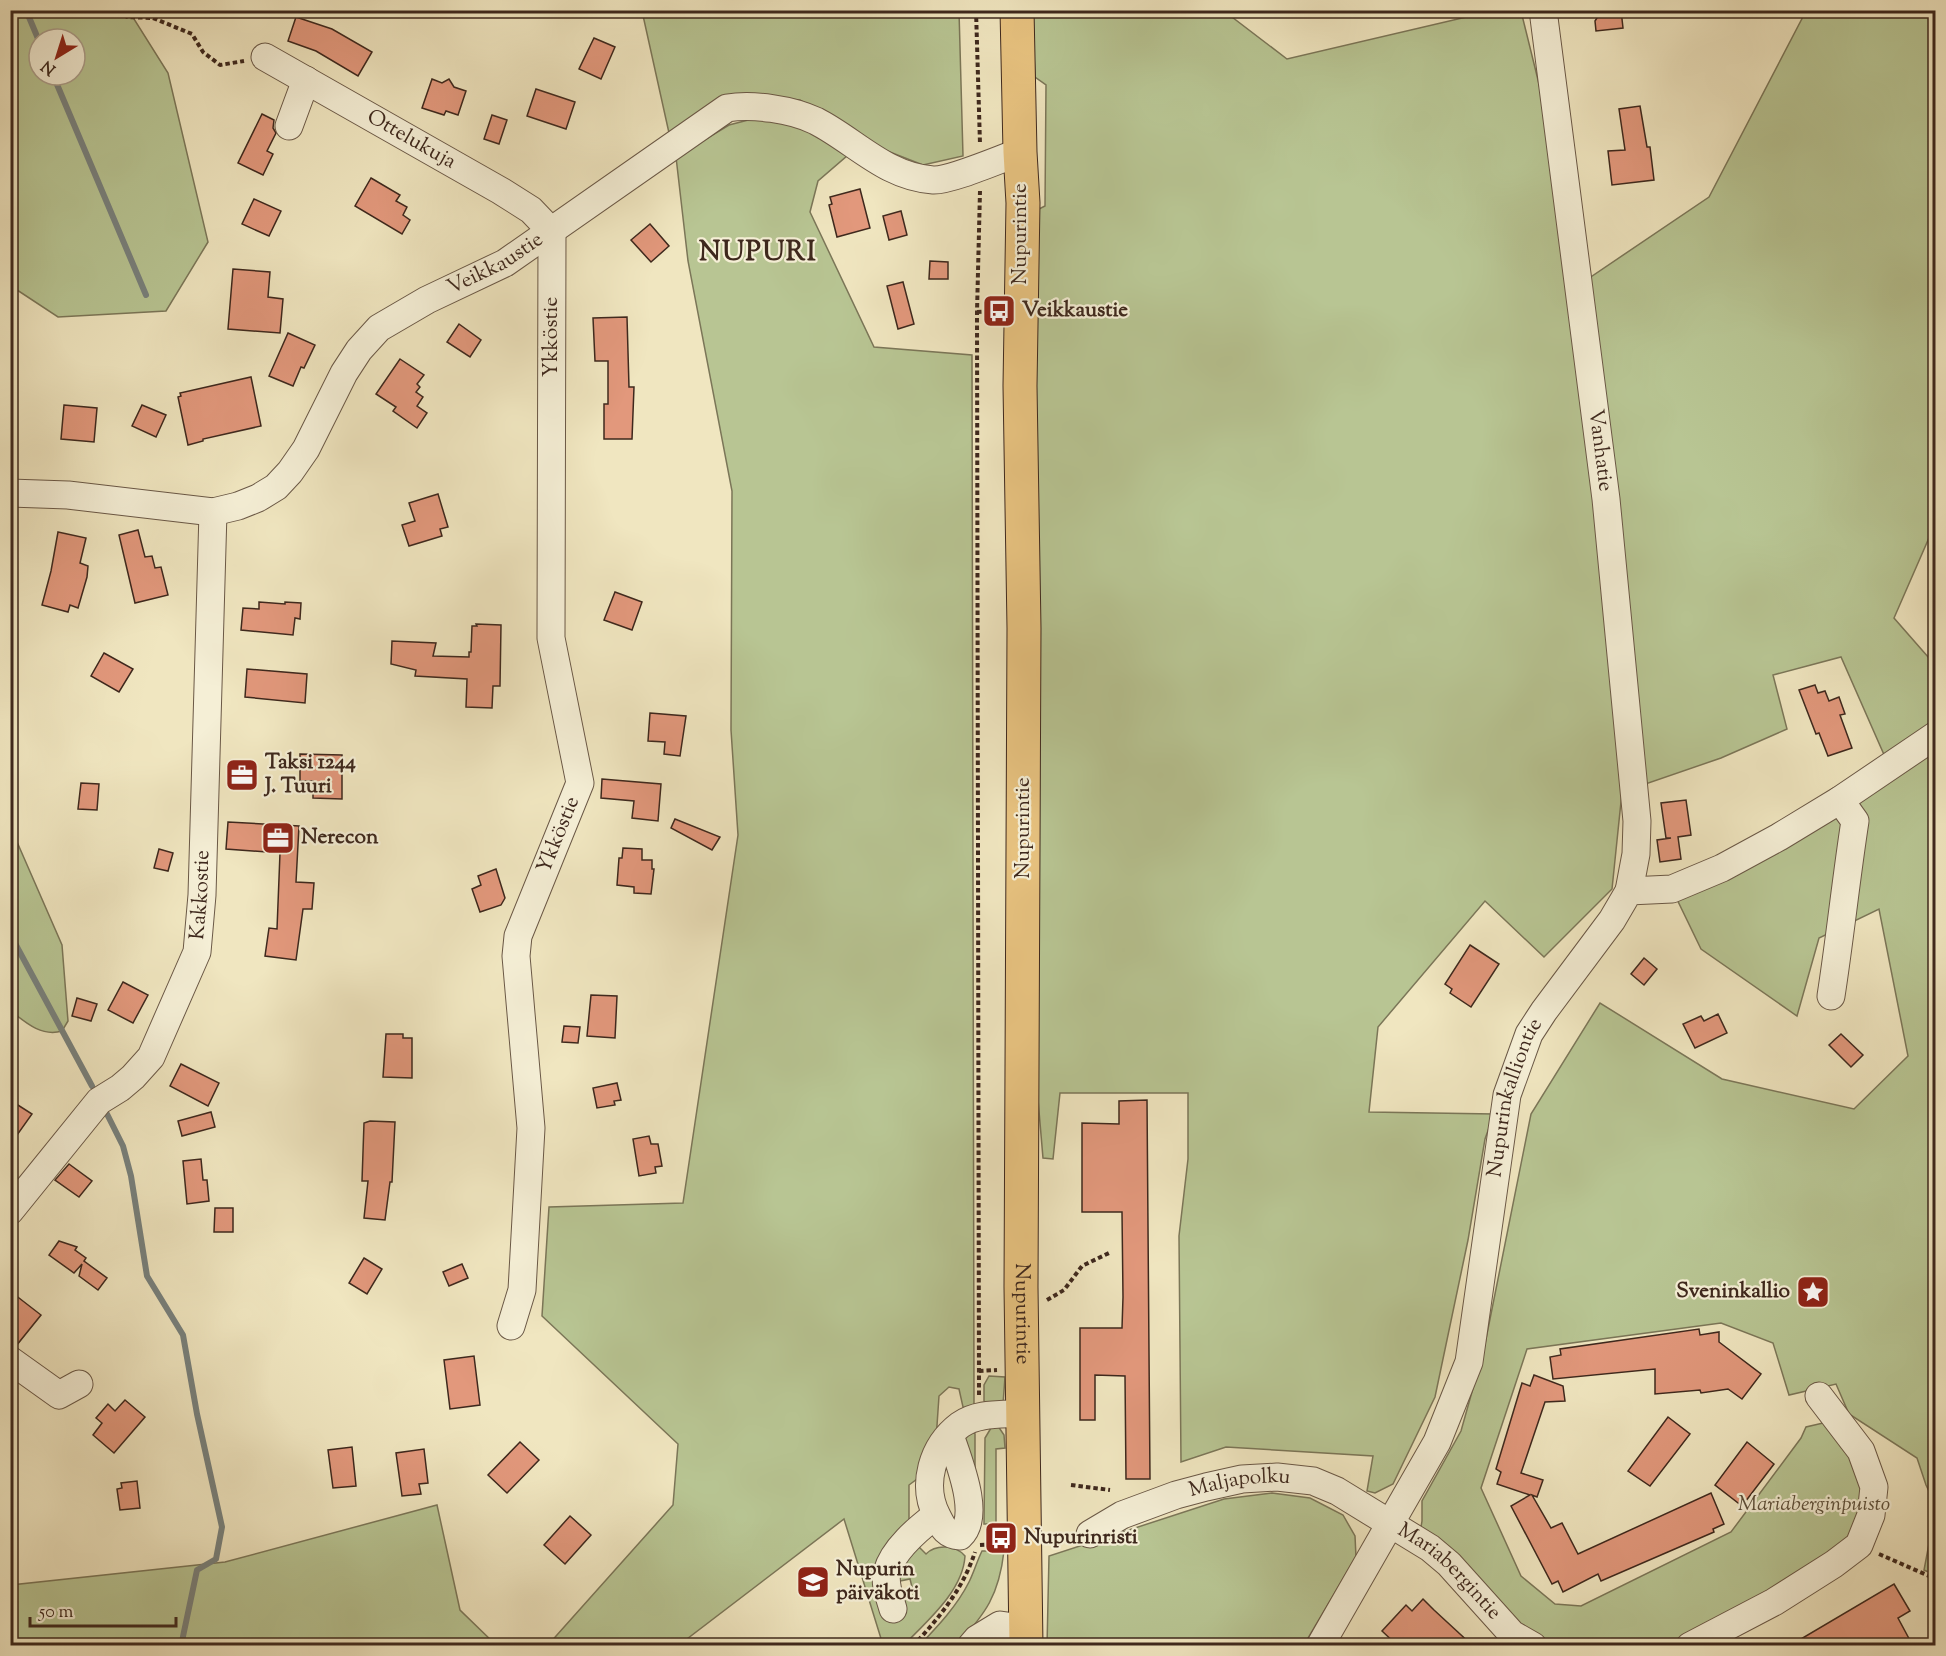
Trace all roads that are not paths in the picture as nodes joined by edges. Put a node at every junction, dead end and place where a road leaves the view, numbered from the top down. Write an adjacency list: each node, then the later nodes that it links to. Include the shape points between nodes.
1 (1017, 10): 6 (main road, Nupurintie)
2 (1544, 10): 12 (street, Vanhatie, via 1609,522 1637,821)
3 (265, 57): 4 (street, Ottelukuja)
4 (306, 80): 5 (street); 7 (street, Ottelukuja, via 501,191 531,210)
5 (289, 126)
6 (1020, 152): 7 (street, Veikkaustie, via 934,180 901,174 815,121 747,105 727,108); 19 (main road, Nupurintie)
7 (552, 232): 9 (street, Veikkaustie, via 505,263 379,328 359,350 306,448 276,487 238,506); 15 (street, Ykköstie, via 551,638 580,783 518,936 516,956 531,1128 522,1290)
8 (10, 493): 9 (street, Veikkaustie, via 68,495)
9 (213, 512): 14 (street, Kakkostie, via 197,952 151,1056 120,1088 99,1101)
10 (1935, 735): 11 (street)
11 (1840, 800): 12 (street, via 1722,868 1672,889); 13 (street, via 1855,821)
12 (1629, 891): 22 (street, Nupurinkalliontie, via 1529,1034 1516,1065 1507,1095 1468,1362 1437,1442)
13 (1831, 996)
14 (10, 1211)
15 (510, 1326)
16 (10, 1360): 17 (street, via 59,1395)
17 (79, 1384)
18 (1819, 1396): 29 (street, via 1861,1451 1874,1487 1870,1515 1859,1545 1774,1602)
19 (1024, 1413): 20 (street, via 979,1416 961,1424); 25 (main road, Nupurintie)
20 (950, 1435): 21 (street, via 940,1446 929,1476 930,1502); 21 (street, via 969,1498 965,1532 951,1535)
21 (936, 1515): 24 (street, via 912,1533 887,1572)
22 (1388, 1524): 23 (street, Maljapolku, via 1337,1491 1313,1481 1276,1477 1242,1479 1176,1495 1122,1515); 27 (street, Nupurinkalliontie); 28 (street, Mariabergintie, via 1430,1548 1512,1634)
23 (1090, 1534)
24 (893, 1609)
25 (1020, 1640): 26 (street, via 1000,1624)
26 (971, 1646)
27 (1320, 1646)
28 (1533, 1646)
29 (1690, 1646)

